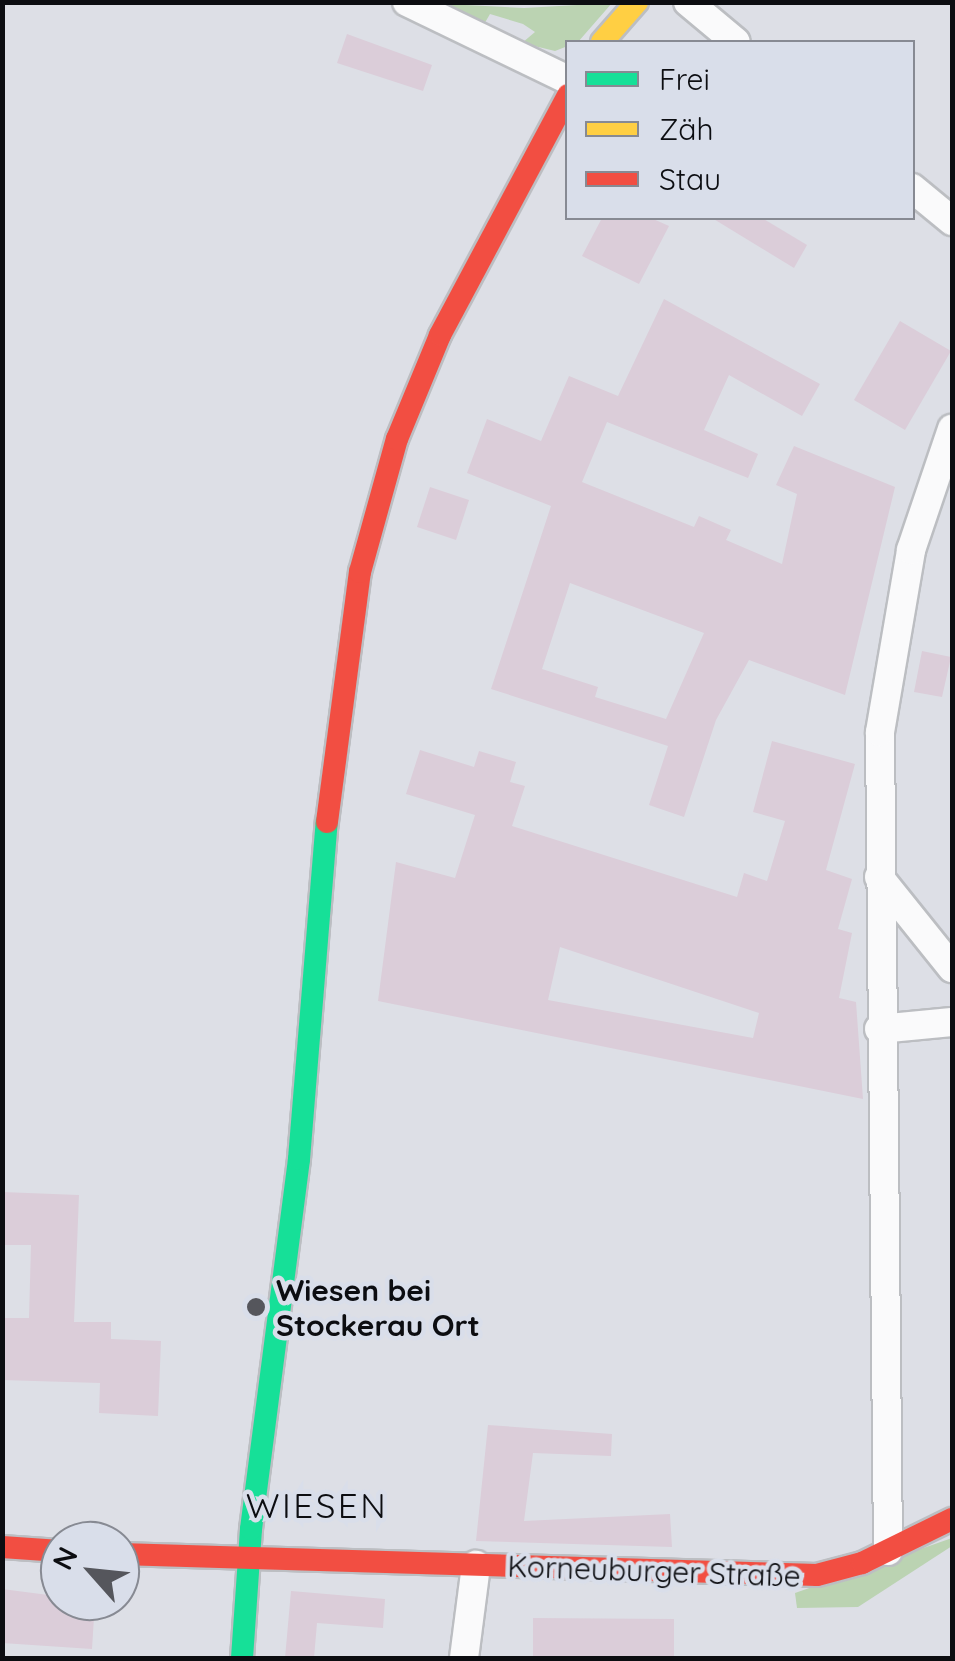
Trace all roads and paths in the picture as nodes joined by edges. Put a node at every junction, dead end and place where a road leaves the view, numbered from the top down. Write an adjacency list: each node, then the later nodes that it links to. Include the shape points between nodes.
1 (407, 2): 6 (street)
2 (637, 2): 4 (main road)
3 (688, 2): 5 (street)
4 (604, 40)
5 (734, 40)
6 (565, 79)
7 (565, 101): 20 (main road, via 440,335 398,439 360,572 331,770 299,1159)
8 (915, 190): 9 (street)
9 (952, 221)
10 (952, 429): 11 (street, via 911,550 880,732)
11 (880, 877): 12 (street); 14 (street)
12 (952, 968)
13 (952, 1022): 14 (street)
14 (879, 1029): 18 (street)
15 (952, 1519): 18 (main road, Korneuburger Straße)
16 (2, 1547): 17 (main road)
17 (40, 1550)
18 (888, 1551): 21 (main road, Korneuburger Straße, via 841,1571 776,1577)
19 (140, 1555): 20 (main road, Korneuburger Straße)
20 (248, 1559): 21 (main road, Korneuburger Straße); 22 (main road)
21 (476, 1565): 23 (street, Korneuburger Straße)
22 (242, 1658)
23 (464, 1658)

